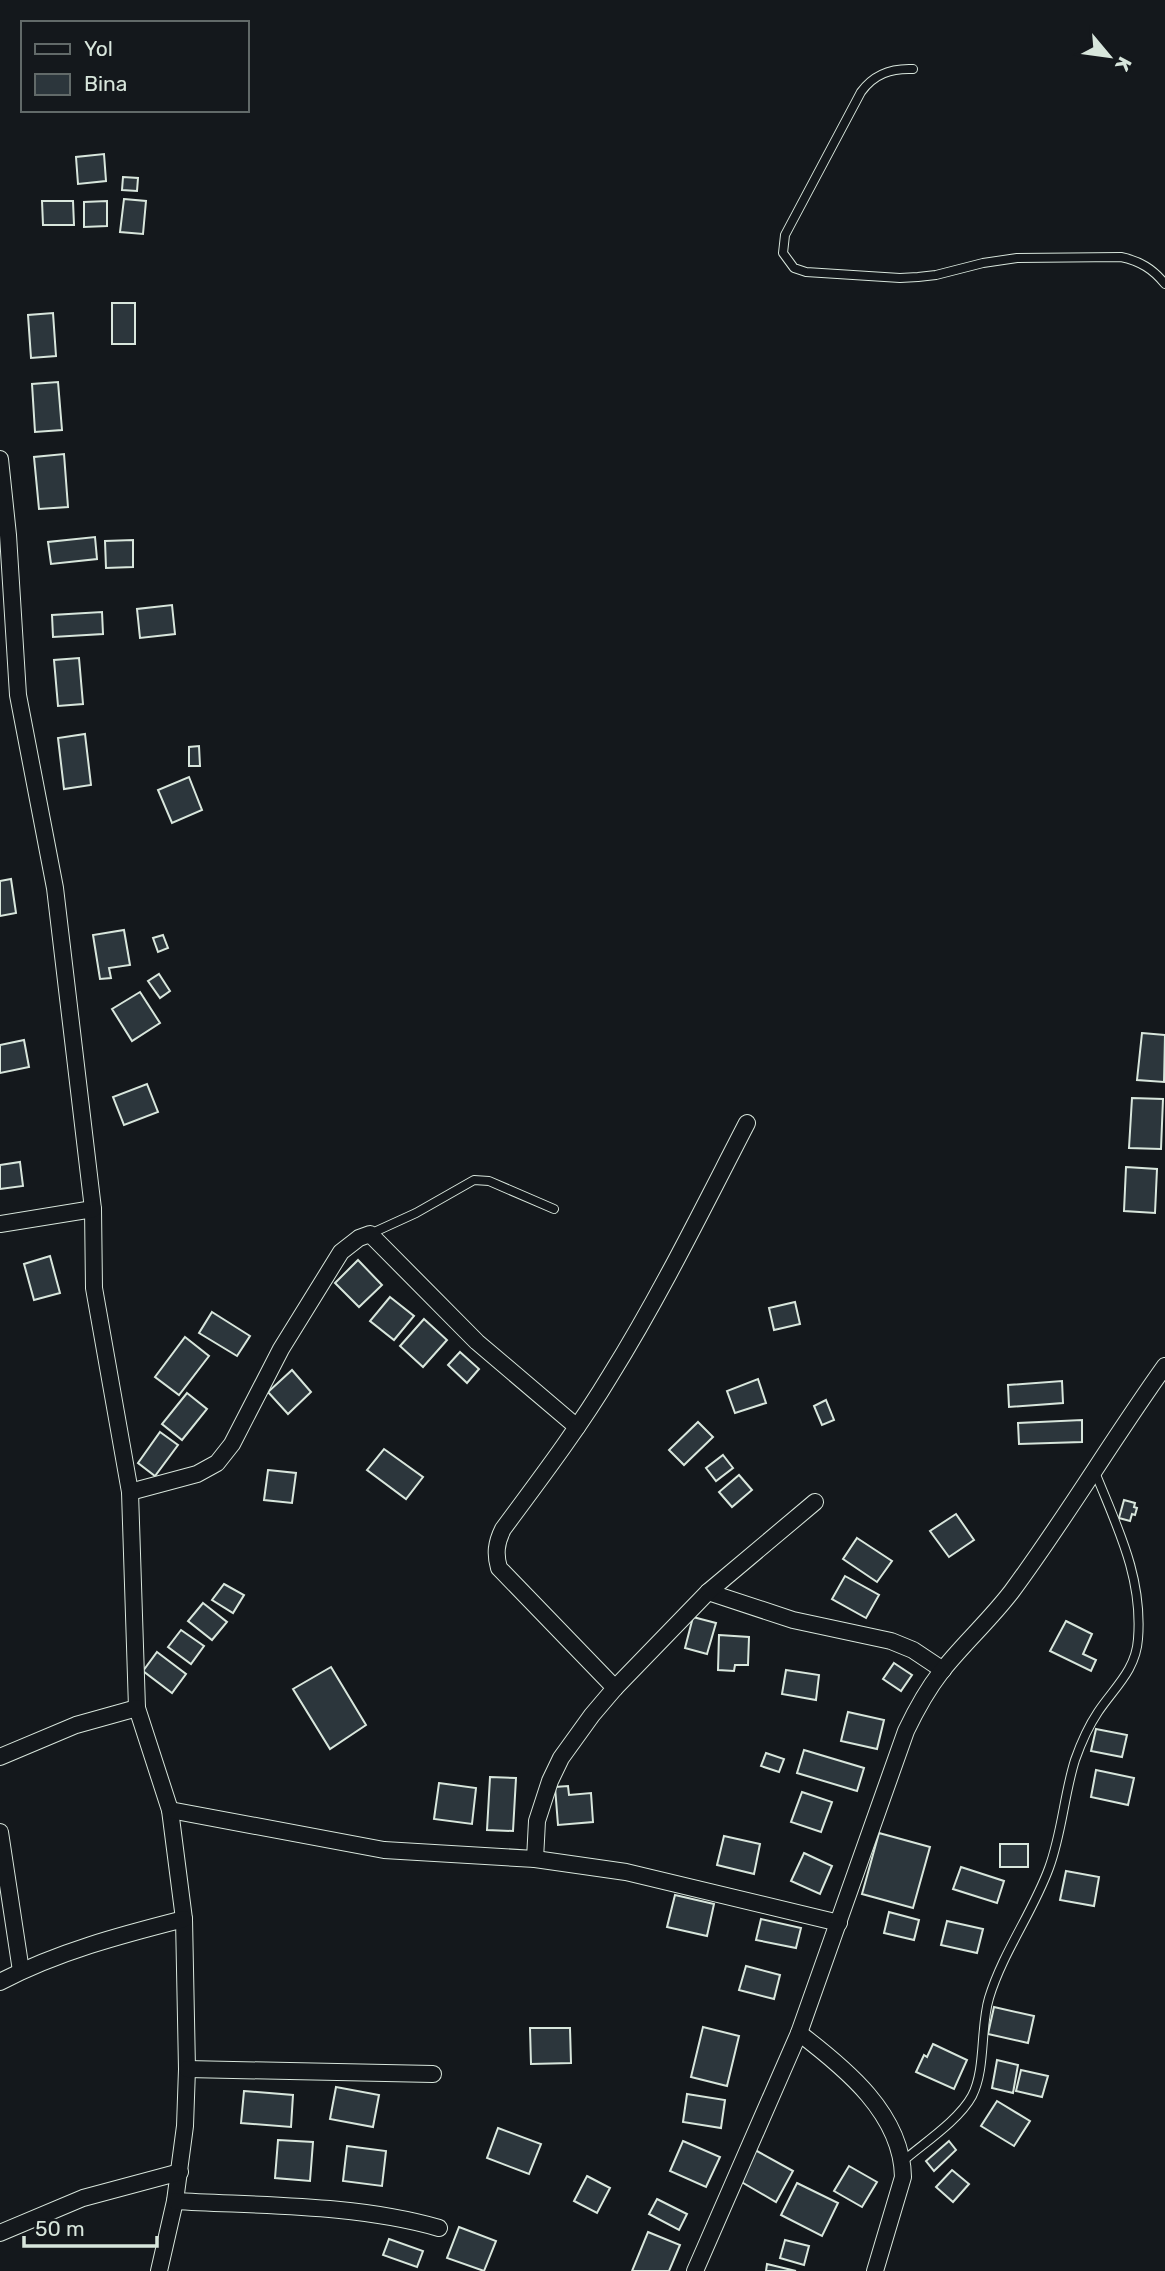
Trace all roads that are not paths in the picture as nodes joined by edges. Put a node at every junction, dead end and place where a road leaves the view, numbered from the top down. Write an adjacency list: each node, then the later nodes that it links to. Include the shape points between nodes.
1 (913, 69): 2 (lane, via 881,74 861,92 785,235 783,253 794,268 900,278 1017,258 1121,257 1150,268)
2 (1165, 284)
3 (0, 459): 5 (street, via 18,695 55,888)
4 (747, 1123): 10 (street, via 639,1328)
5 (93, 1209): 7 (street); 12 (street, via 94,1288)
6 (554, 1209): 8 (lane, via 489,1181 474,1180)
7 (0, 1224)
8 (370, 1234): 10 (street, via 477,1342); 12 (street, via 341,1252 281,1349 225,1455 197,1474)
9 (1165, 1366): 11 (street)
10 (577, 1427): 16 (street, via 503,1529 496,1559 499,1568)
11 (1094, 1469): 15 (street, via 1009,1596); 29 (lane, via 1133,1569 1139,1624 1135,1656 1099,1711 1074,1762 1049,1868 989,1999 973,2094 961,2111)
12 (130, 1492): 17 (street)
13 (815, 1502): 14 (street)
14 (708, 1592): 15 (street, via 793,1620 891,1641); 16 (street)
15 (943, 1670): 23 (street, via 906,1731)
16 (615, 1688): 21 (street, via 575,1737 550,1781 537,1821)
17 (137, 1708): 18 (street, via 76,1725); 19 (street)
18 (0, 1757)
19 (170, 1810): 21 (street, via 384,1850); 22 (street)
20 (0, 1832): 24 (street)
21 (535, 1859): 23 (street, via 626,1872)
22 (184, 1919): 24 (street); 27 (street)
23 (839, 1923): 26 (street)
24 (21, 1971): 25 (street)
25 (0, 1982)
26 (799, 2033): 29 (street, via 865,2091 890,2129); 35 (street)
27 (187, 2069): 28 (street); 30 (street)
28 (433, 2074)
29 (903, 2161): 36 (street, via 903,2177)
30 (180, 2172): 31 (street); 33 (street, via 83,2198)
31 (175, 2201): 32 (street, via 355,2211); 34 (street)
32 (439, 2228)
33 (0, 2233)
34 (159, 2271)
35 (695, 2271)
36 (875, 2271)

